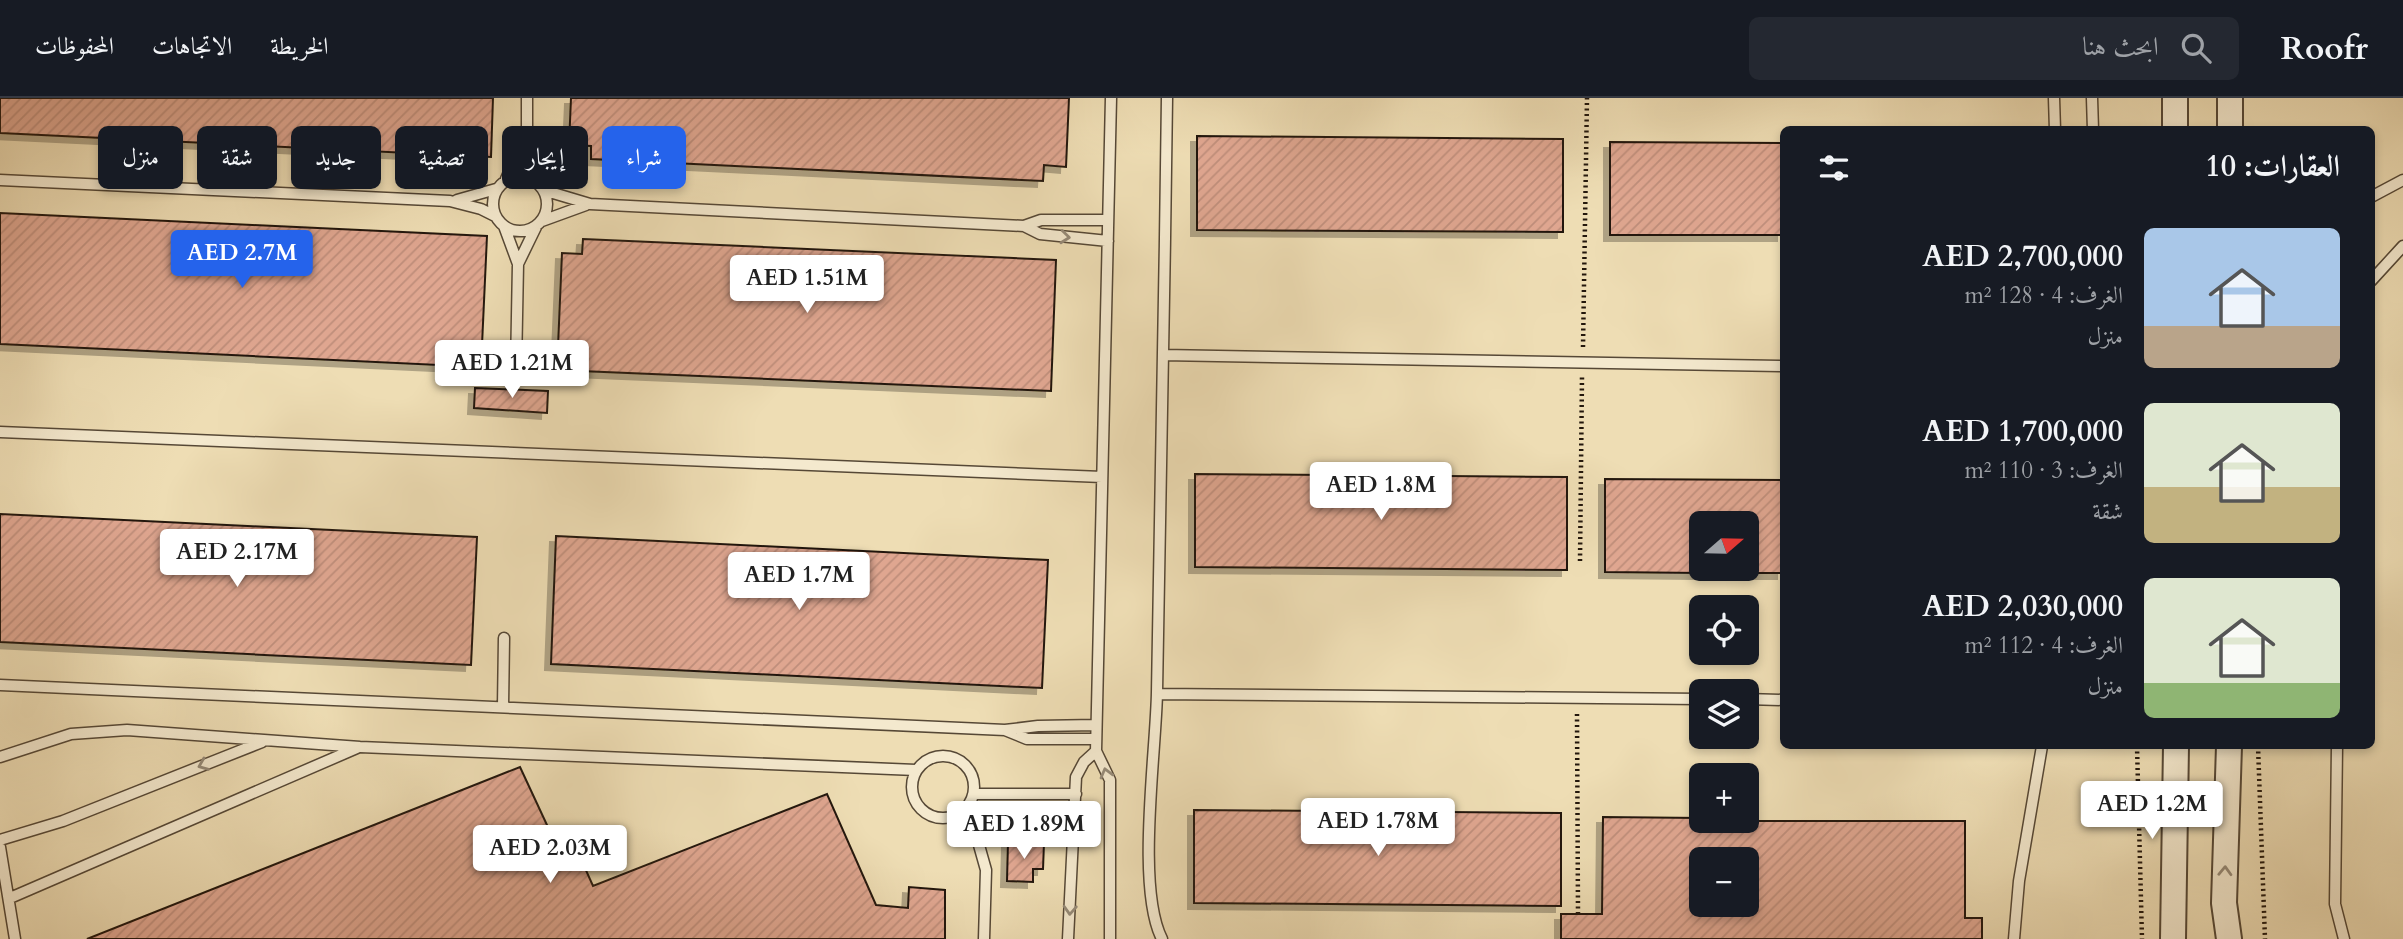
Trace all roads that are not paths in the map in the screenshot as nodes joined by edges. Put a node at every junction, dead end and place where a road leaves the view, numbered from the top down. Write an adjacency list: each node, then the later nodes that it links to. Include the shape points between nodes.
1 (527, 98): 8 (lane)
2 (1111, 98): 23 (lane)
3 (1167, 98): 31 (lane)
4 (2054, 98): 9 (lane)
5 (2092, 98): 10 (lane)
6 (2175, 98): 11 (street)
7 (2230, 98): 12 (street)
8 (526, 126)
9 (2055, 126)
10 (2093, 126)
11 (2175, 126)
12 (2230, 126)
13 (0, 180): 20 (lane)
14 (2403, 180): 19 (lane)
15 (502, 183): 16 (lane)
16 (496, 189): 20 (lane); 22 (lane)
17 (542, 189): 24 (lane, via 547,200)
18 (548, 189): 21 (lane)
19 (2375, 195)
20 (450, 201): 22 (lane)
21 (590, 204): 24 (lane); 26 (lane)
22 (495, 216): 25 (lane)
23 (1108, 220): 26 (lane, via 1041,220); 27 (lane)
24 (539, 223): 25 (lane, via 514,231); 29 (lane)
25 (503, 226): 29 (lane)
26 (1024, 226): 27 (lane, one-way to 27, via 1040,234)
27 (1108, 241): 35 (lane)
28 (2403, 246): 30 (lane)
29 (518, 264): 33 (lane)
30 (2375, 277)
31 (1163, 355): 32 (lane); 38 (lane)
32 (1780, 366)
33 (516, 368)
34 (0, 432): 35 (lane)
35 (1102, 477): 43 (lane)
36 (504, 638): 42 (lane)
37 (0, 685): 42 (lane)
38 (1157, 694): 39 (lane); 65 (lane, via 1149,872 1152,906)
39 (1689, 699)
40 (1759, 699): 41 (lane)
41 (1780, 700)
42 (503, 706): 44 (lane)
43 (1096, 725): 44 (lane); 45 (lane)
44 (1005, 730): 45 (lane, via 1027,739)
45 (1096, 739): 52 (lane)
46 (266, 740): 47 (lane); 53 (lane, via 99,730 71,734); 58 (lane, one-way to 58, via 63,821)
47 (359, 747): 54 (lane); 60 (lane)
48 (2041, 749): 66 (lane)
49 (2176, 749): 67 (street)
50 (2229, 749): 68 (street, one-way to 50, via 2224,903)
51 (2337, 749): 69 (lane, via 2335,904)
52 (1096, 751): 56 (lane, via 1080,770); 64 (lane, one-way to 52, via 1110,780)
53 (0, 757)
54 (916, 770): 55 (lane, via 936,755 960,760 969,769); 57 (lane, via 912,796 919,808 944,818 958,815)
55 (974, 794): 56 (lane); 57 (lane)
56 (1076, 794): 63 (lane, one-way to 63)
57 (968, 806): 62 (lane, via 986,870)
58 (0, 840)
59 (0, 847): 60 (lane)
60 (10, 898): 61 (lane)
61 (15, 939)
62 (984, 939)
63 (1068, 939)
64 (1110, 939)
65 (1162, 939)
66 (2014, 939)
67 (2173, 939)
68 (2229, 939)
69 (2344, 939)

